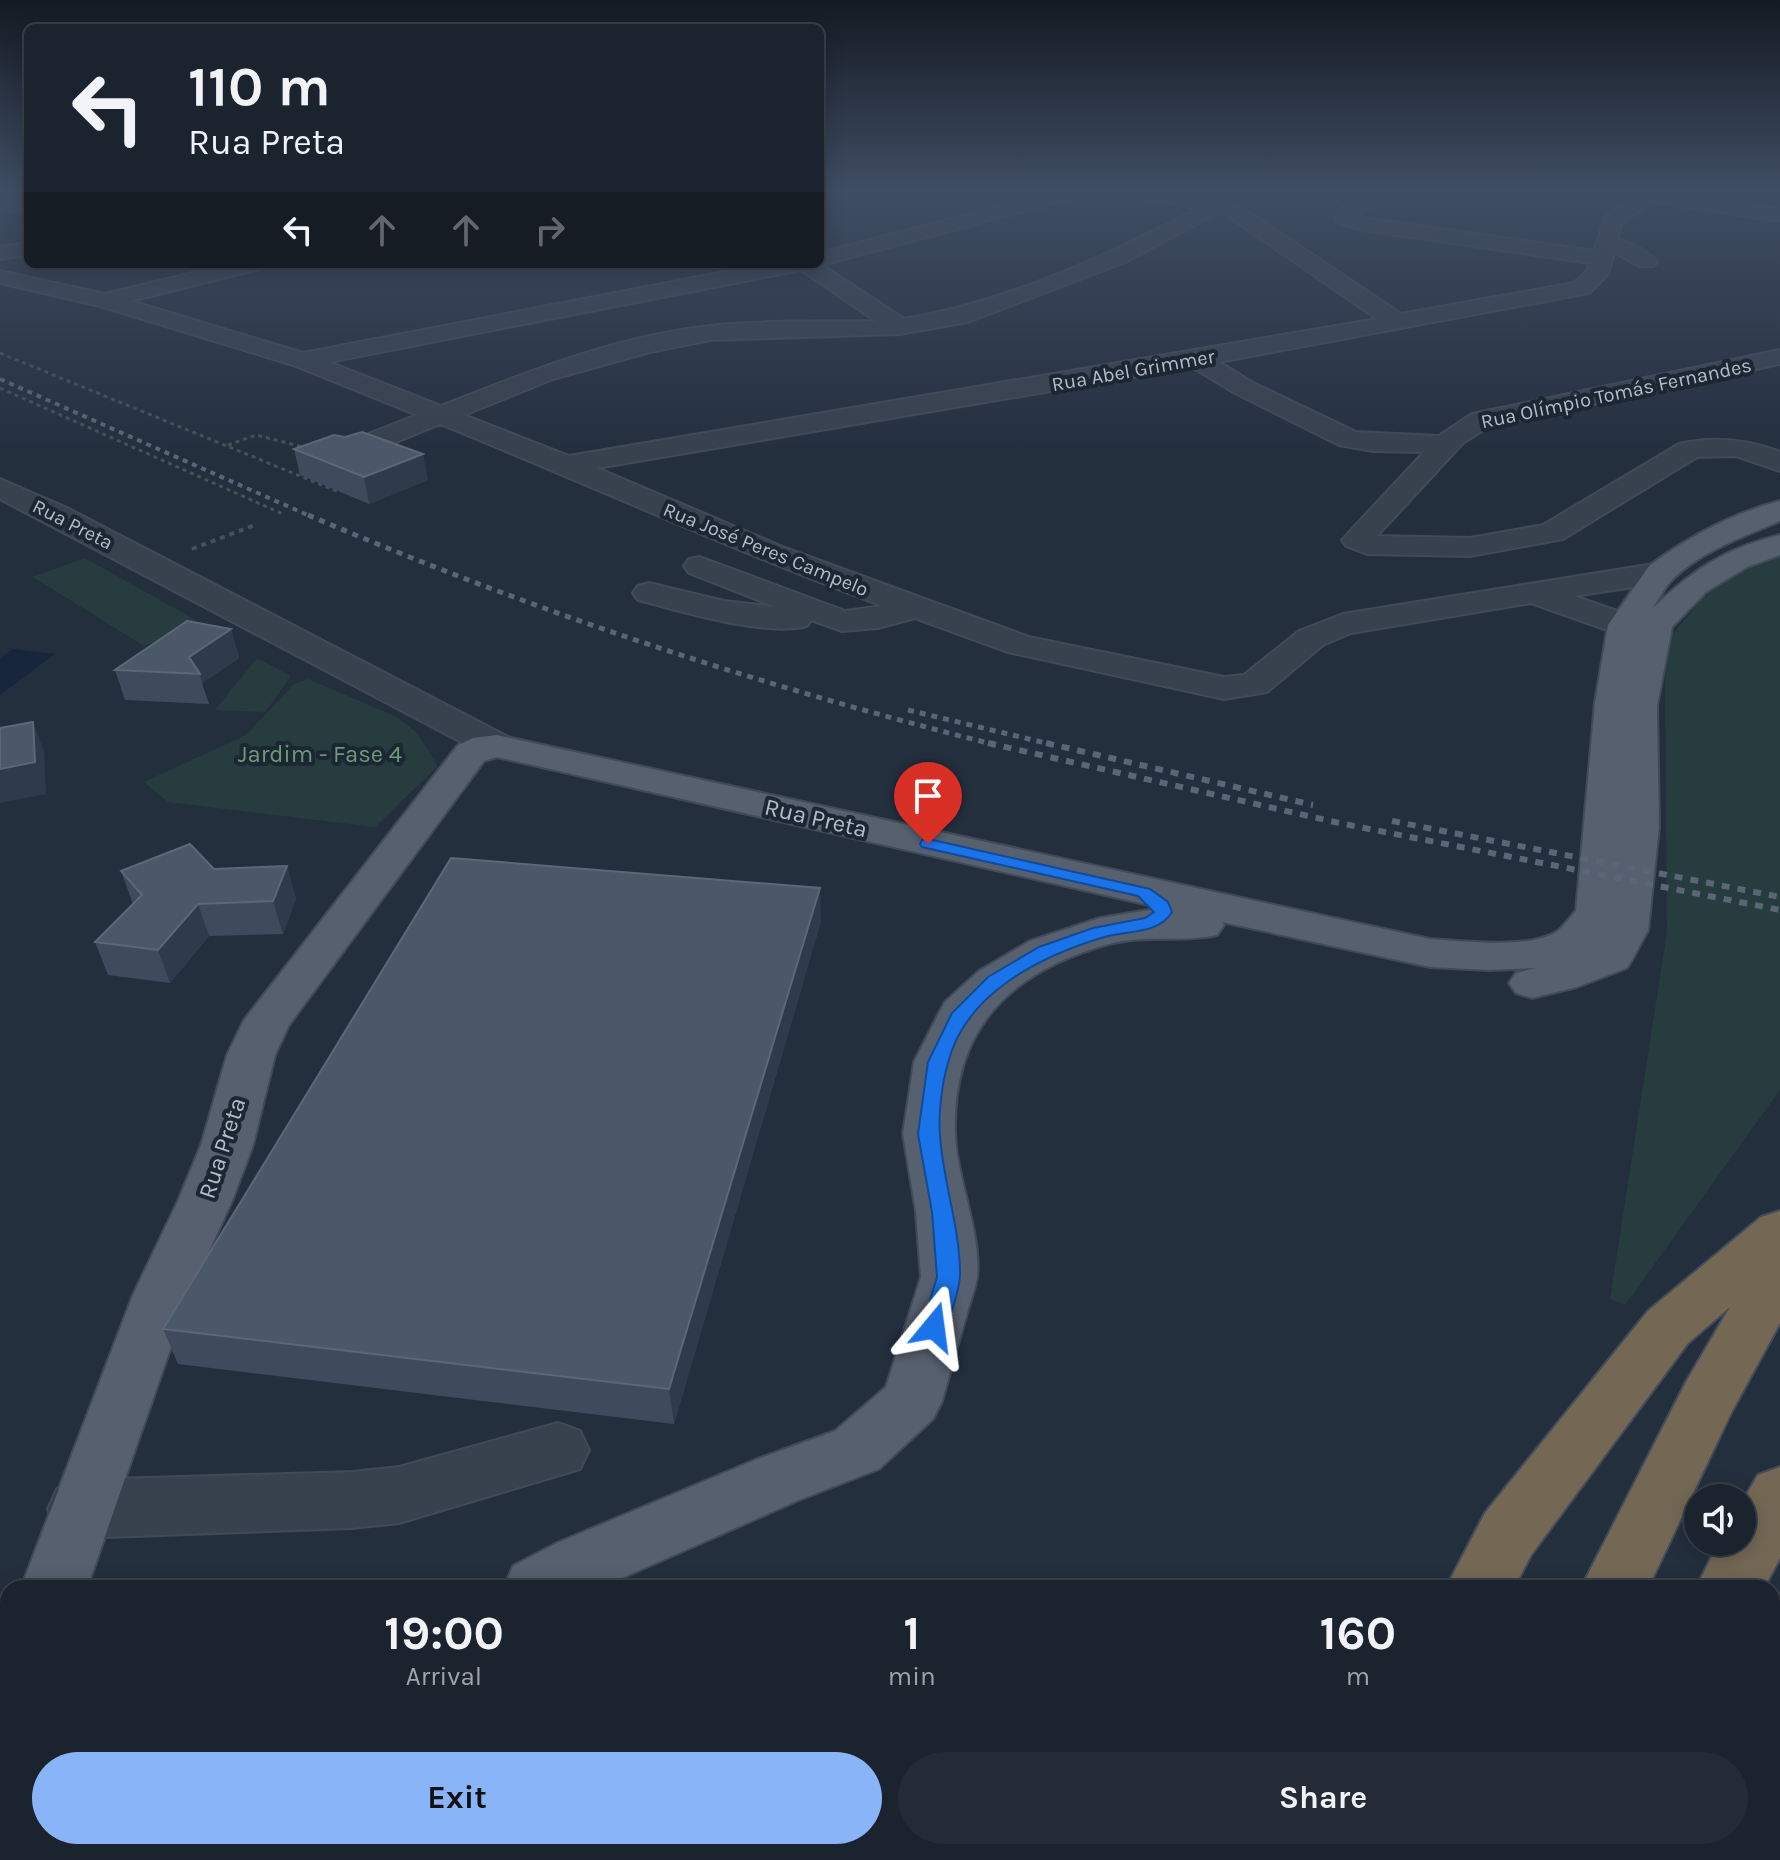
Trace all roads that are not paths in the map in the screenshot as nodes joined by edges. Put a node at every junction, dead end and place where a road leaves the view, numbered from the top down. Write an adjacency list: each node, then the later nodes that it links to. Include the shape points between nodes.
1 (8, 279): 8 (street, Rua José Peres Campelo)
2 (196, 279): 8 (street)
3 (722, 279): 13 (street)
4 (829, 279): 10 (street)
5 (1062, 279): 10 (street, via 960,317)
6 (1334, 279): 9 (street)
7 (1592, 279): 9 (street, Rua Abel Grimmer, via 1581,288)
8 (106, 301): 13 (street, Rua José Peres Campelo)
9 (1398, 323): 12 (street, Rua Abel Grimmer)
10 (900, 327): 14 (street, via 710,333 587,360)
11 (1780, 357): 15 (street, Rua Olímpio Tomás Fernandes, via 1481,420)
12 (1196, 359): 15 (street, via 1349,439); 18 (street, Rua Abel Grimmer)
13 (302, 360): 14 (street, Rua José Peres Campelo)
14 (442, 415): 16 (street); 18 (street, Rua José Peres Campelo)
15 (1447, 444): 17 (street, Rua Olímpio Tomás Fernandes, via 1357,540 1367,545 1470,547 1552,533 1702,447 1733,448)
16 (350, 451)
17 (1780, 463)
18 (566, 465): 26 (street, Rua José Peres Campelo)
19 (0, 488): 29 (street, Rua Preta)
20 (1780, 510): 23 (main road, via 1717,537)
21 (1780, 544): 30 (main road, via 1736,560 1695,585 1656,624 1639,706 1639,827 1626,930 1611,958 1527,984 1411,973 1194,924)
22 (700, 566): 27 (street)
23 (1660, 573): 25 (street, Rua José Peres Campelo); 28 (main road)
24 (649, 593): 27 (street, via 724,611)
25 (1535, 594): 26 (street, Rua José Peres Campelo, via 1343,624 1311,638 1254,684 1234,688 1046,652); 28 (street, Rua José Peres Campelo)
26 (913, 608): 27 (street)
27 (842, 621)
28 (1625, 625): 30 (main road, via 1613,703 1597,914 1573,941 1545,953 1430,953)
29 (476, 742): 30 (main road, Rua Preta); 35 (main road, Rua Preta, via 268,1020 251,1055 227,1145 161,1295)
30 (1152, 904): 37 (main road, via 1100,932 1046,951 995,981 962,1013 938,1062 929,1134 949,1277 912,1401 857,1450)
31 (1780, 1232): 38 (highway, via 1668,1327 1508,1534)
32 (1780, 1271): 39 (highway, via 1707,1400)
33 (558, 1450): 35 (street, via 399,1495)
34 (1780, 1495): 40 (highway)
35 (80, 1509): 36 (main road, Rua Preta)
36 (57, 1580)
37 (551, 1580)
38 (1483, 1580)
39 (1618, 1580)
40 (1733, 1580)

